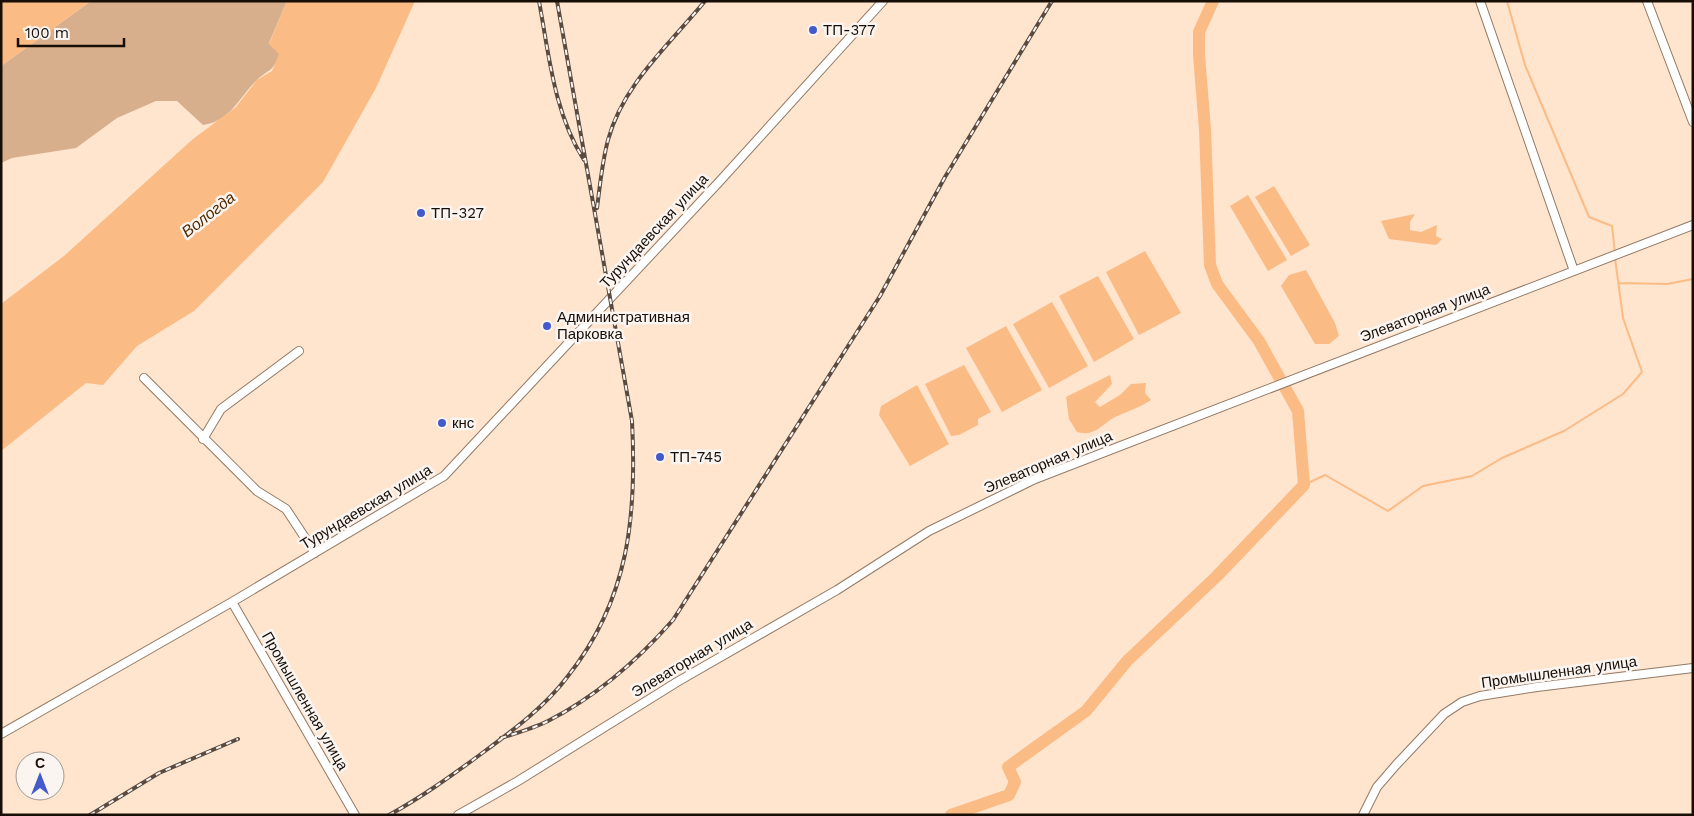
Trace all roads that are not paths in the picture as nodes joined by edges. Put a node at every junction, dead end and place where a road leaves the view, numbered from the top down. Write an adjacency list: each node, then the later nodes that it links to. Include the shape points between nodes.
1 (883, 1): 10 (street, Турундаевская улица, via 444,476)
2 (1480, 1): 6 (street)
3 (1647, 1): 4 (street)
4 (1693, 122)
5 (1693, 225): 6 (street, Элеваторная улица)
6 (1574, 272): 15 (street, Элеваторная улица, via 1035,479 929,531 836,590)
7 (299, 350): 9 (street, via 221,409)
8 (144, 378): 9 (street)
9 (202, 439): 10 (street, via 257,491 286,509)
10 (315, 553): 11 (street, Турундаевская улица)
11 (232, 602): 13 (street, Турундаевская улица); 14 (street, Промышленная улица)
12 (1693, 668): 16 (street, Промышленная улица, via 1537,687 1462,702 1444,714 1396,765 1377,787)
13 (1, 734)
14 (355, 815)
15 (458, 815)
16 (1363, 815)

